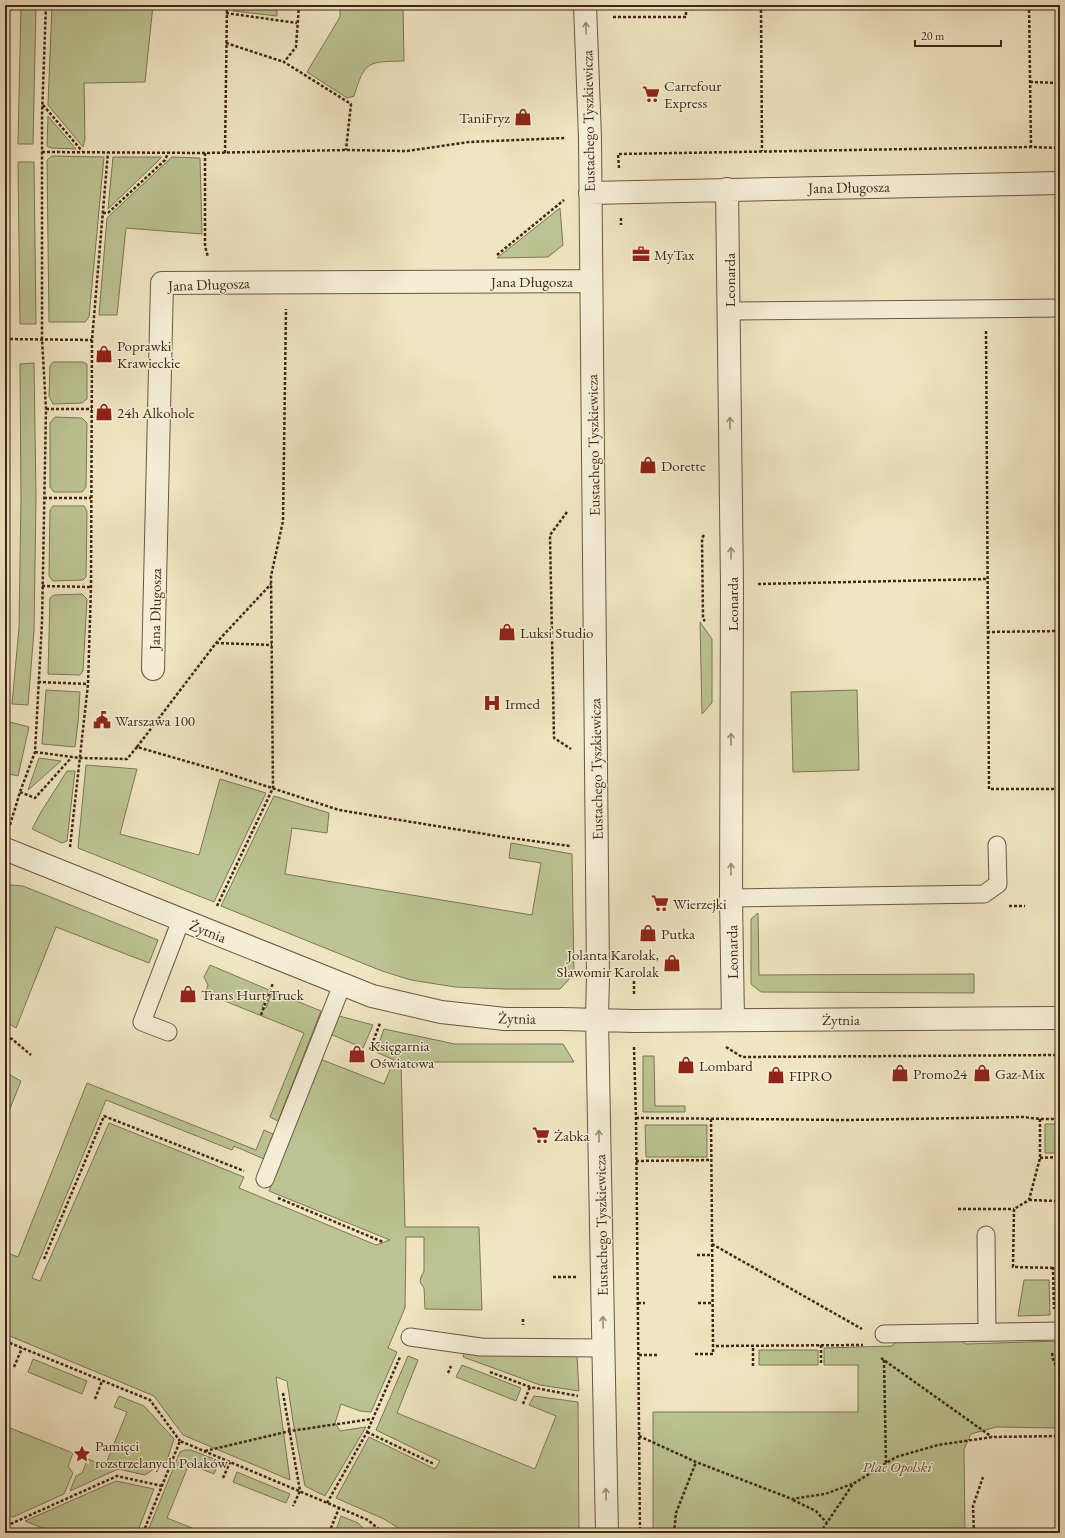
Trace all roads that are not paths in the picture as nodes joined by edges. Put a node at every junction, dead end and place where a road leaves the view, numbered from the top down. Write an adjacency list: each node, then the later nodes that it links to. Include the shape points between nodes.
1 (585, 5): 4 (street, Eustachego Tyszkiewicza, one-way to 1)
2 (1060, 183): 3 (street, Jana Długosza)
3 (727, 189): 4 (street, Jana Długosza); 7 (street, Leonarda)
4 (590, 193): 5 (street, Eustachego Tyszkiewicza)
5 (591, 281): 8 (street, Jana Długosza, via 162,283); 15 (street, Eustachego Tyszkiewicza)
6 (1060, 308): 7 (lane)
7 (729, 311): 11 (street, Leonarda, one-way to 7, via 732,585)
8 (153, 669)
9 (997, 845): 11 (lane, via 998,884 984,894)
10 (5, 849): 12 (street, Żytnia)
11 (731, 898): 16 (street, Leonarda)
12 (181, 920): 13 (street, Żytnia); 17 (lane, via 142,1022)
13 (342, 985): 15 (street, Żytnia, via 372,996 441,1012 506,1019); 18 (lane)
14 (1060, 1018): 16 (street, Żytnia)
15 (597, 1020): 16 (street, Żytnia); 24 (street, Eustachego Tyszkiewicza, one-way to 15)
16 (733, 1020)
17 (168, 1032)
18 (265, 1179)
19 (986, 1235): 21 (lane)
20 (1060, 1331): 21 (lane)
21 (988, 1332): 22 (lane)
22 (884, 1334)
23 (407, 1344): 24 (lane)
24 (603, 1348): 25 (street, Eustachego Tyszkiewicza, one-way to 24)
25 (607, 1533)

